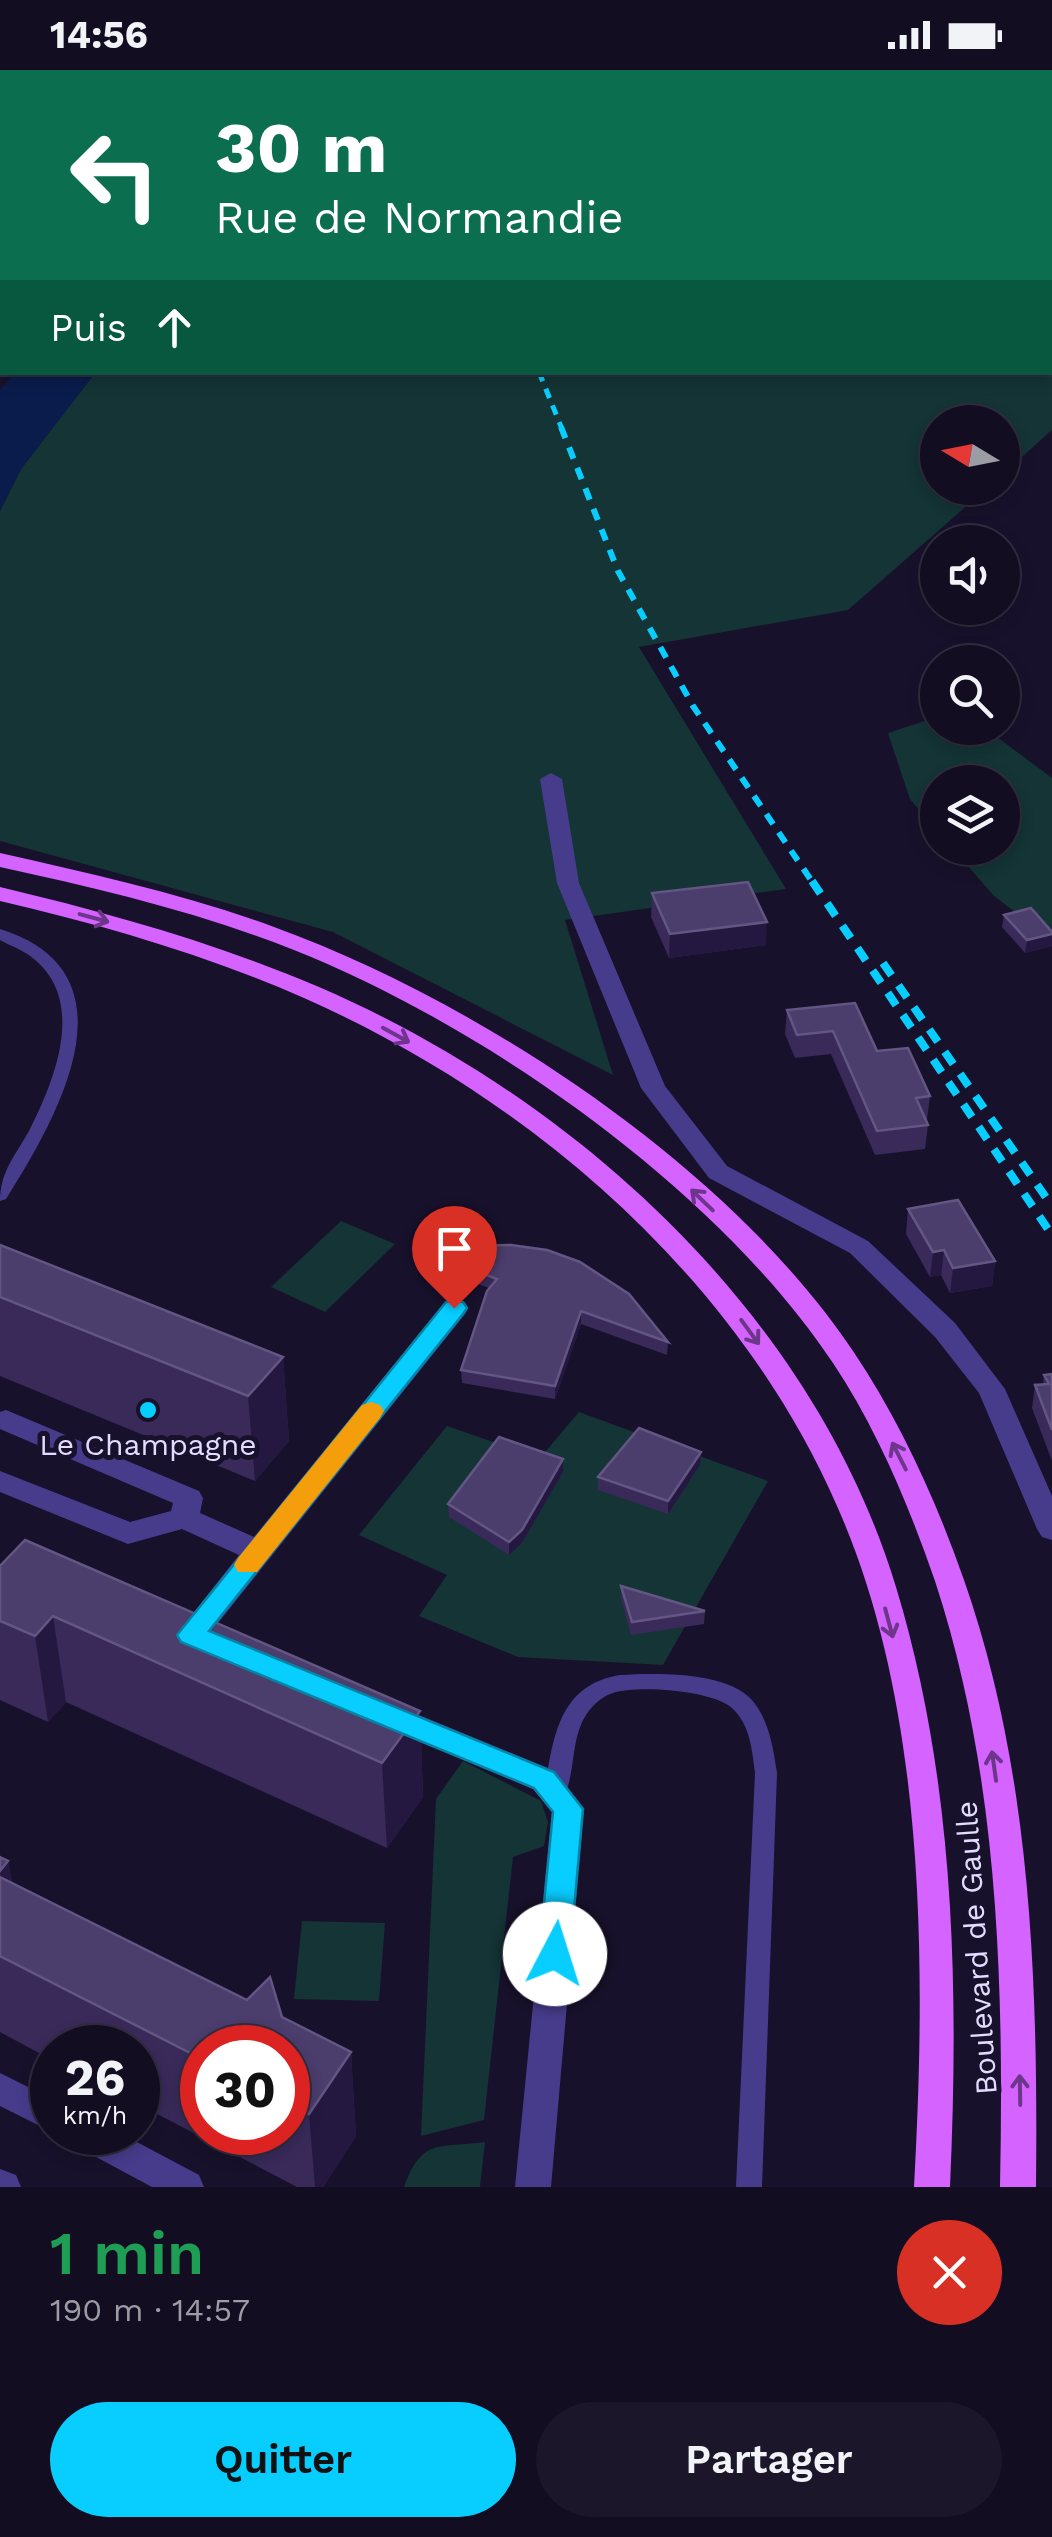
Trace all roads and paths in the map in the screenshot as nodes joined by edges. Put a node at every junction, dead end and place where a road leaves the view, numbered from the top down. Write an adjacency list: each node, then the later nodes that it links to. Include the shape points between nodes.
1 (0, 74): 2 (lane)
2 (0, 84)
3 (551, 779): 12 (street, via 568,883 653,1088 718,1172 859,1247 945,1330 991,1389)
4 (0, 860): 26 (main road, Boulevard de Gaulle, one-way to 4, via 1012,1900 979,1692 924,1510 867,1395 817,1324 686,1185 550,1080 427,1004 262,930)
5 (0, 894): 25 (main road, Boulevard de Gaulle, one-way to 25, via 243,964 414,1045 584,1164 682,1252 734,1310 784,1380 846,1494 904,1678 932,1886)
6 (0, 934): 7 (lane, via 40,957 59,977 72,1007 70,1056 56,1098)
7 (0, 1195)
8 (454, 1308): 13 (street)
9 (6, 1420): 11 (street, via 189,1498)
10 (0, 1481): 11 (street, via 128,1533)
11 (184, 1518): 13 (street)
12 (1052, 1529)
13 (259, 1551): 15 (street)
14 (159, 1620): 15 (street)
15 (191, 1635): 16 (street)
16 (227, 1649)
17 (354, 1700): 18 (street, via 544,1780)
18 (555, 1794): 23 (street, via 568,1809); 24 (lane, via 567,1726 599,1689 619,1683 716,1688 750,1712 766,1773)
19 (0, 2088): 20 (street)
20 (30, 2104)
21 (127, 2155): 22 (street)
22 (186, 2187)
23 (533, 2187)
24 (749, 2187)
25 (932, 2187)
26 (1018, 2187)

